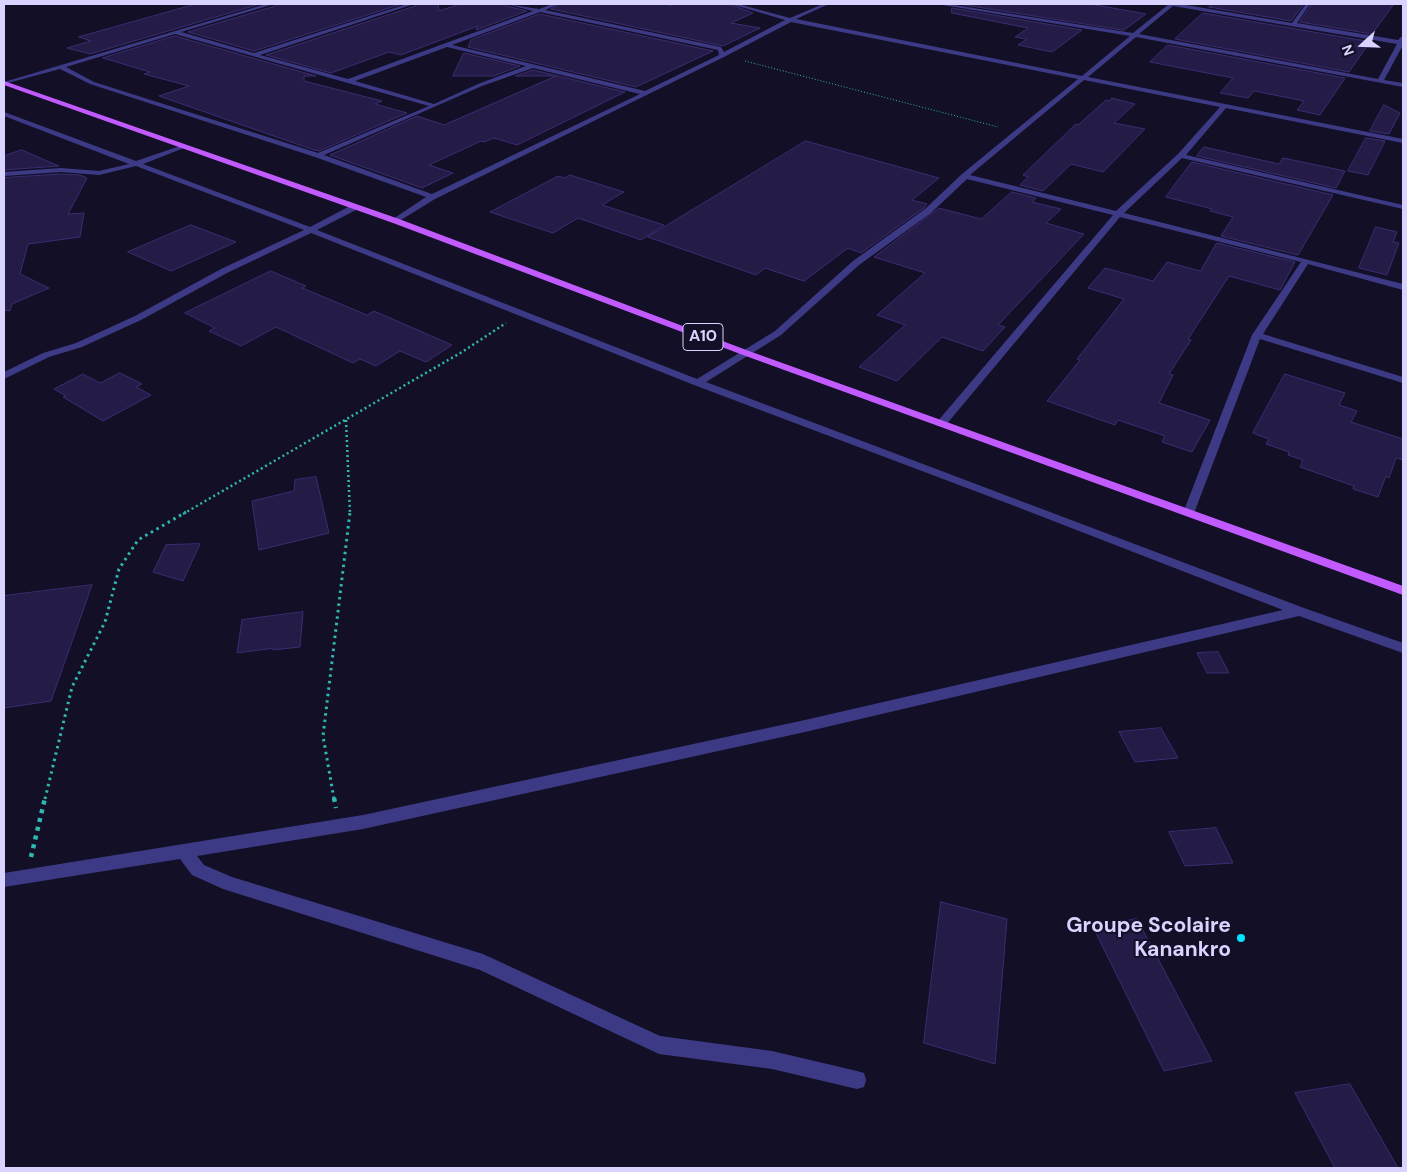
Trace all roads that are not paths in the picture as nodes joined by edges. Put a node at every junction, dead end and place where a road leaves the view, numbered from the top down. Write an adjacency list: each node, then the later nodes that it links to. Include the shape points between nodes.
1 (271, 4): 13 (street)
2 (412, 4): 17 (street)
3 (508, 4): 10 (street)
4 (558, 4): 10 (street)
5 (733, 4): 11 (street)
6 (827, 4): 11 (street)
7 (940, 4): 14 (street)
8 (1172, 4): 12 (street); 14 (street)
9 (1308, 4): 12 (street)
10 (539, 10): 16 (street); 18 (street, via 721,49)
11 (790, 20): 18 (street); 21 (street)
12 (1294, 24): 15 (street)
13 (177, 33): 17 (street); 20 (street)
14 (1132, 35): 21 (street); 22 (street)
15 (1402, 40): 22 (street)
16 (446, 45): 19 (street); 23 (street)
17 (253, 55): 23 (street)
18 (722, 56): 26 (street)
19 (532, 66): 26 (street); 27 (street)
20 (61, 67): 24 (street); 32 (street, via 92,83)
21 (1081, 78): 28 (street); 36 (street)
22 (1380, 81): 25 (street)
23 (347, 82): 27 (street)
24 (5, 83): 31 (main road, A10)
25 (1403, 85)
26 (646, 93): 37 (street)
27 (435, 106): 32 (street)
28 (1224, 106): 30 (street); 33 (street)
29 (4, 114): 34 (street)
30 (1403, 141)
31 (182, 147): 34 (street); 38 (main road, A10)
32 (318, 155): 37 (street)
33 (1181, 156): 39 (street); 40 (street)
34 (136, 164): 35 (street, via 99,173 61,170); 42 (street)
35 (4, 174)
36 (964, 176): 40 (street); 46 (street, via 928,211 856,263 778,333)
37 (432, 197): 41 (street)
38 (355, 207): 41 (main road, A10); 42 (street)
39 (1403, 207)
40 (1117, 215): 43 (street); 50 (street)
41 (396, 221): 46 (main road, A10)
42 (312, 230): 47 (street, via 224,271 138,318 79,345 46,355); 49 (street)
43 (1306, 261): 44 (street); 45 (street)
44 (1403, 288)
45 (1257, 335): 48 (street); 51 (street)
46 (746, 353): 49 (street); 50 (main road, A10)
47 (4, 376)
48 (1403, 380)
49 (698, 383): 53 (street)
50 (941, 424): 51 (main road, A10)
51 (1189, 513): 52 (main road, A10)
52 (1403, 591)
53 (1299, 611): 54 (street); 55 (street, via 805,726 340,826)
54 (1403, 648)
55 (184, 852): 56 (street); 57 (street, via 198,870 229,884 483,962 659,1045 772,1060)
56 (4, 880)
57 (857, 1080)

